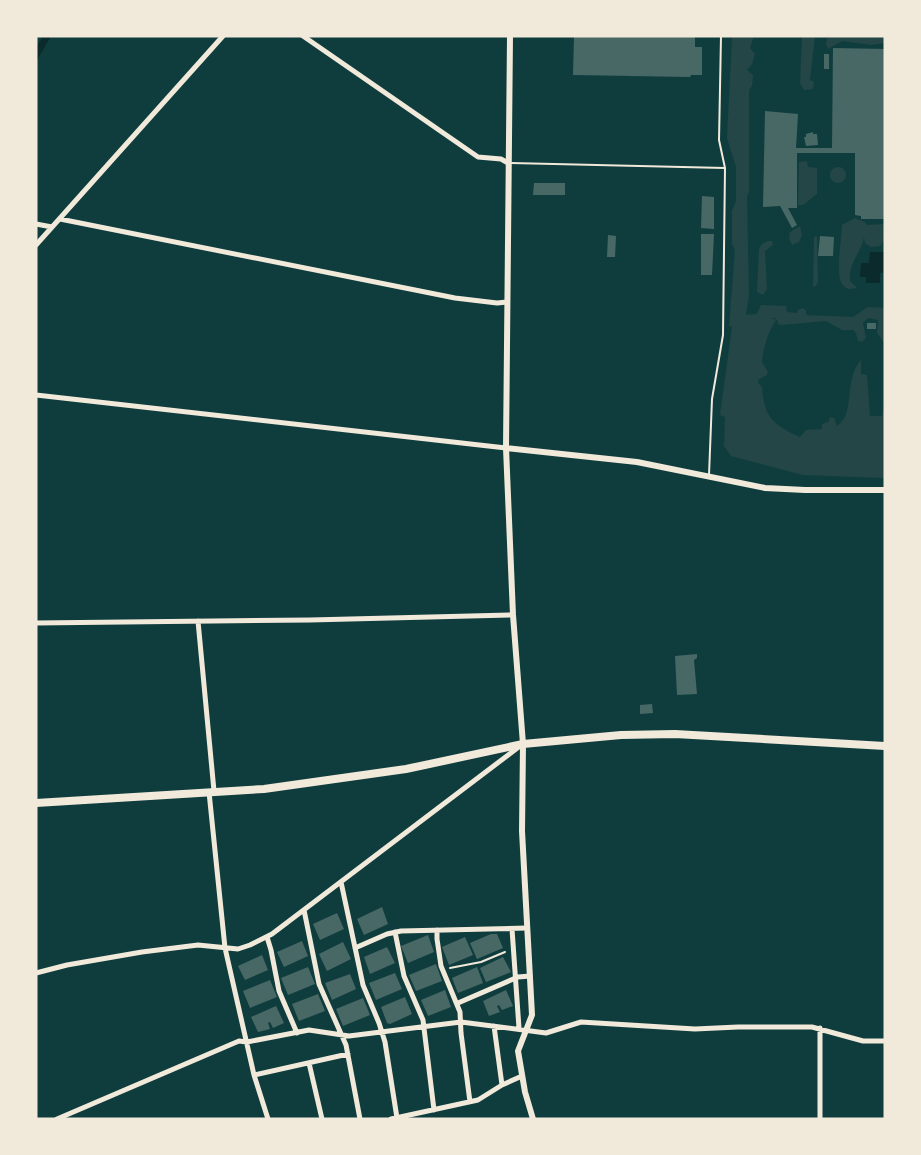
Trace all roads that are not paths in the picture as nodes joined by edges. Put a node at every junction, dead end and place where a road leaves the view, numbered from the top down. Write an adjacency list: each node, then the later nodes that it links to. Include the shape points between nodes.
1 (223, 36): 7 (street)
2 (303, 36): 5 (street, via 478,157)
3 (510, 36): 5 (street)
4 (721, 36): 6 (lane, via 719,140)
5 (508, 163): 6 (lane); 11 (street)
6 (725, 168): 14 (lane, via 723,335 712,399)
7 (60, 219): 9 (street); 11 (street, via 454,298)
8 (36, 224): 9 (street)
9 (52, 227): 10 (street)
10 (36, 245)
11 (507, 302): 13 (street)
12 (36, 395): 13 (street)
13 (506, 448): 14 (street, via 637,462); 16 (street)
14 (709, 476): 15 (street, via 765,488)
15 (885, 490)
16 (513, 615): 17 (street); 19 (street)
17 (198, 621): 18 (street); 21 (street)
18 (36, 623)
19 (523, 744): 20 (main road, via 675,734); 21 (main road, via 406,769 264,789); 23 (street); 25 (street)
20 (885, 746)
21 (211, 791): 22 (main road); 30 (street)
22 (36, 803)
23 (341, 882): 24 (street); 31 (street)
24 (304, 910): 29 (street); 44 (street, via 320,984)
25 (527, 928): 26 (street); 33 (street)
26 (512, 929): 27 (street); 34 (street)
27 (437, 930): 28 (street); 35 (street, via 443,970)
28 (395, 932): 31 (street); 38 (street, via 404,976)
29 (267, 936): 30 (street, via 238,949); 42 (street, via 279,991)
30 (225, 948): 32 (street, via 198,945 142,952); 46 (street)
31 (355, 948): 43 (street, via 363,985)
32 (36, 973)
33 (530, 976): 34 (street); 41 (street, via 532,1015)
34 (516, 978): 35 (street); 39 (street)
35 (458, 1003): 36 (street)
36 (461, 1022): 37 (street); 38 (street); 52 (street)
37 (494, 1026): 39 (street); 51 (street)
38 (424, 1027): 43 (street); 53 (street)
39 (519, 1028): 41 (street)
40 (820, 1028): 41 (street, via 695,1029 580,1022 546,1033); 45 (street, via 863,1041); 60 (street)
41 (528, 1029): 50 (street, via 518,1051)
42 (297, 1032): 44 (street); 46 (street)
43 (382, 1033): 44 (street); 54 (street)
44 (342, 1035): 47 (street)
45 (885, 1041)
46 (247, 1042): 49 (street); 55 (street, via 239,1041)
47 (348, 1054): 48 (street); 58 (street)
48 (309, 1063): 49 (street); 57 (street)
49 (254, 1075): 56 (street)
50 (522, 1076): 51 (street); 59 (street)
51 (502, 1085): 52 (street)
52 (470, 1102): 53 (street)
53 (434, 1110): 54 (street)
54 (394, 1118)
55 (57, 1119)
56 (268, 1119)
57 (322, 1119)
58 (360, 1119)
59 (533, 1119)
60 (820, 1119)

